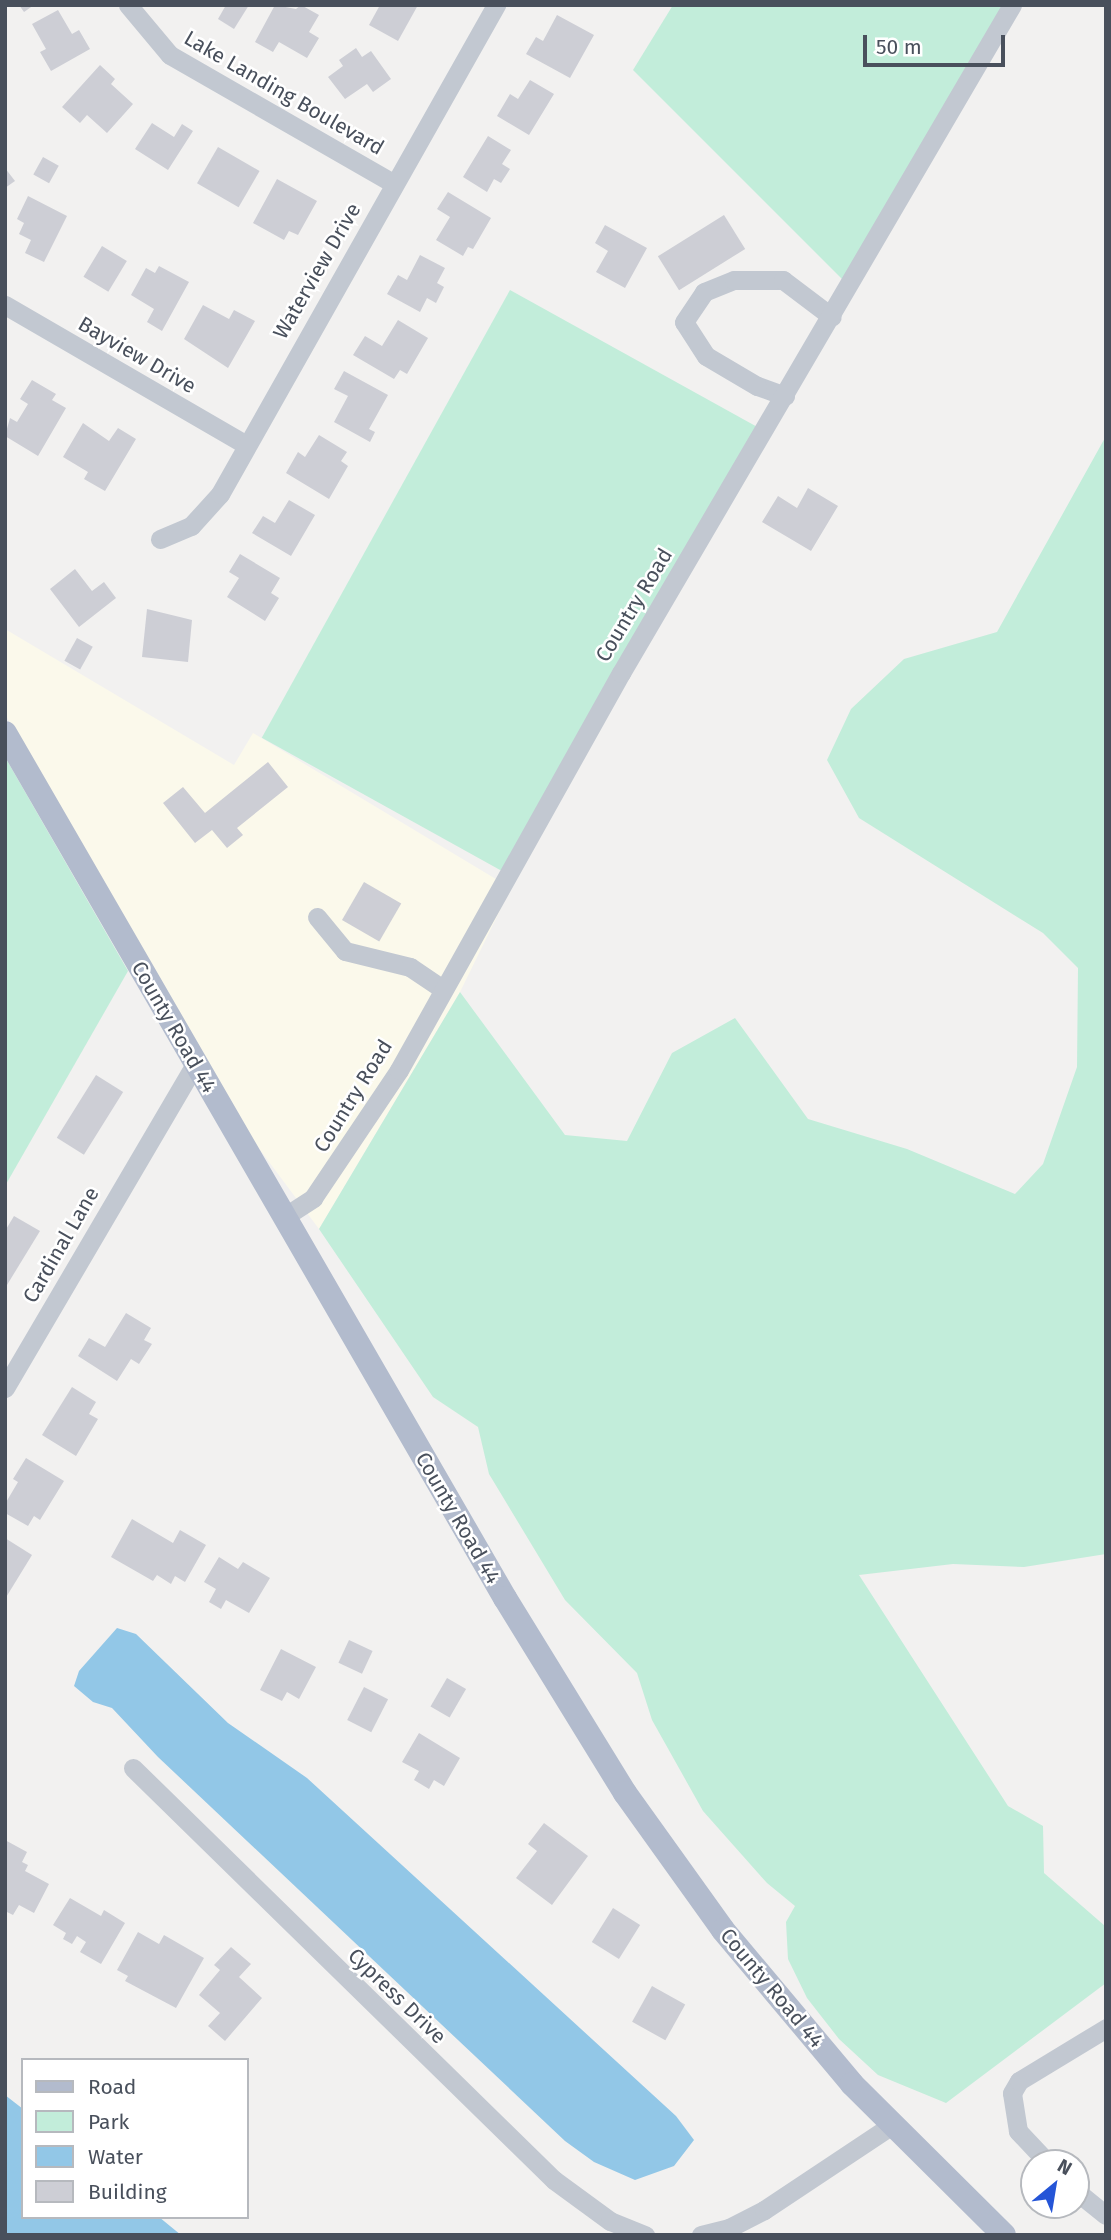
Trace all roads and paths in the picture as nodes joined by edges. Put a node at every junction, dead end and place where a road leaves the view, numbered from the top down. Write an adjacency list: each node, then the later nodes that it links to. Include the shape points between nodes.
1 (128, 5): 4 (street, Lake Landing Boulevard, via 148,33 178,61)
2 (496, 5): 4 (street, Waterview Drive)
3 (1012, 5): 6 (street, Country Road)
4 (394, 184): 8 (street, Waterview Drive)
5 (5, 306): 8 (street, Bayview Drive)
6 (832, 317): 7 (street, Country Road); 7 (street, via 783,280 734,280 704,292 684,322 706,356 757,386)
7 (785, 396): 12 (street, Country Road, via 621,673)
8 (245, 444): 9 (street, Waterview Drive, via 206,512 191,526)
9 (160, 539)
10 (5, 733): 13 (main road, County Road 44)
11 (317, 917): 12 (street, via 345,951 402,964)
12 (443, 989): 14 (street, Country Road, via 348,1149 313,1198)
13 (195, 1064): 14 (main road, County Road 44); 15 (street, Cardinal Lane)
14 (284, 1217): 18 (main road, County Road 44, via 505,1598 625,1793 723,1930)
15 (5, 1388)
16 (133, 1768): 23 (street, Cypress Drive, via 554,2180 610,2221)
17 (1106, 2028): 19 (street, via 1019,2081 1012,2093 1018,2131)
18 (892, 2125): 22 (main road, County Road 44); 24 (street, via 764,2210 729,2228)
19 (1035, 2149)
20 (1090, 2202): 21 (street)
21 (1106, 2215)
22 (994, 2233)
23 (645, 2235)
24 (702, 2235)

